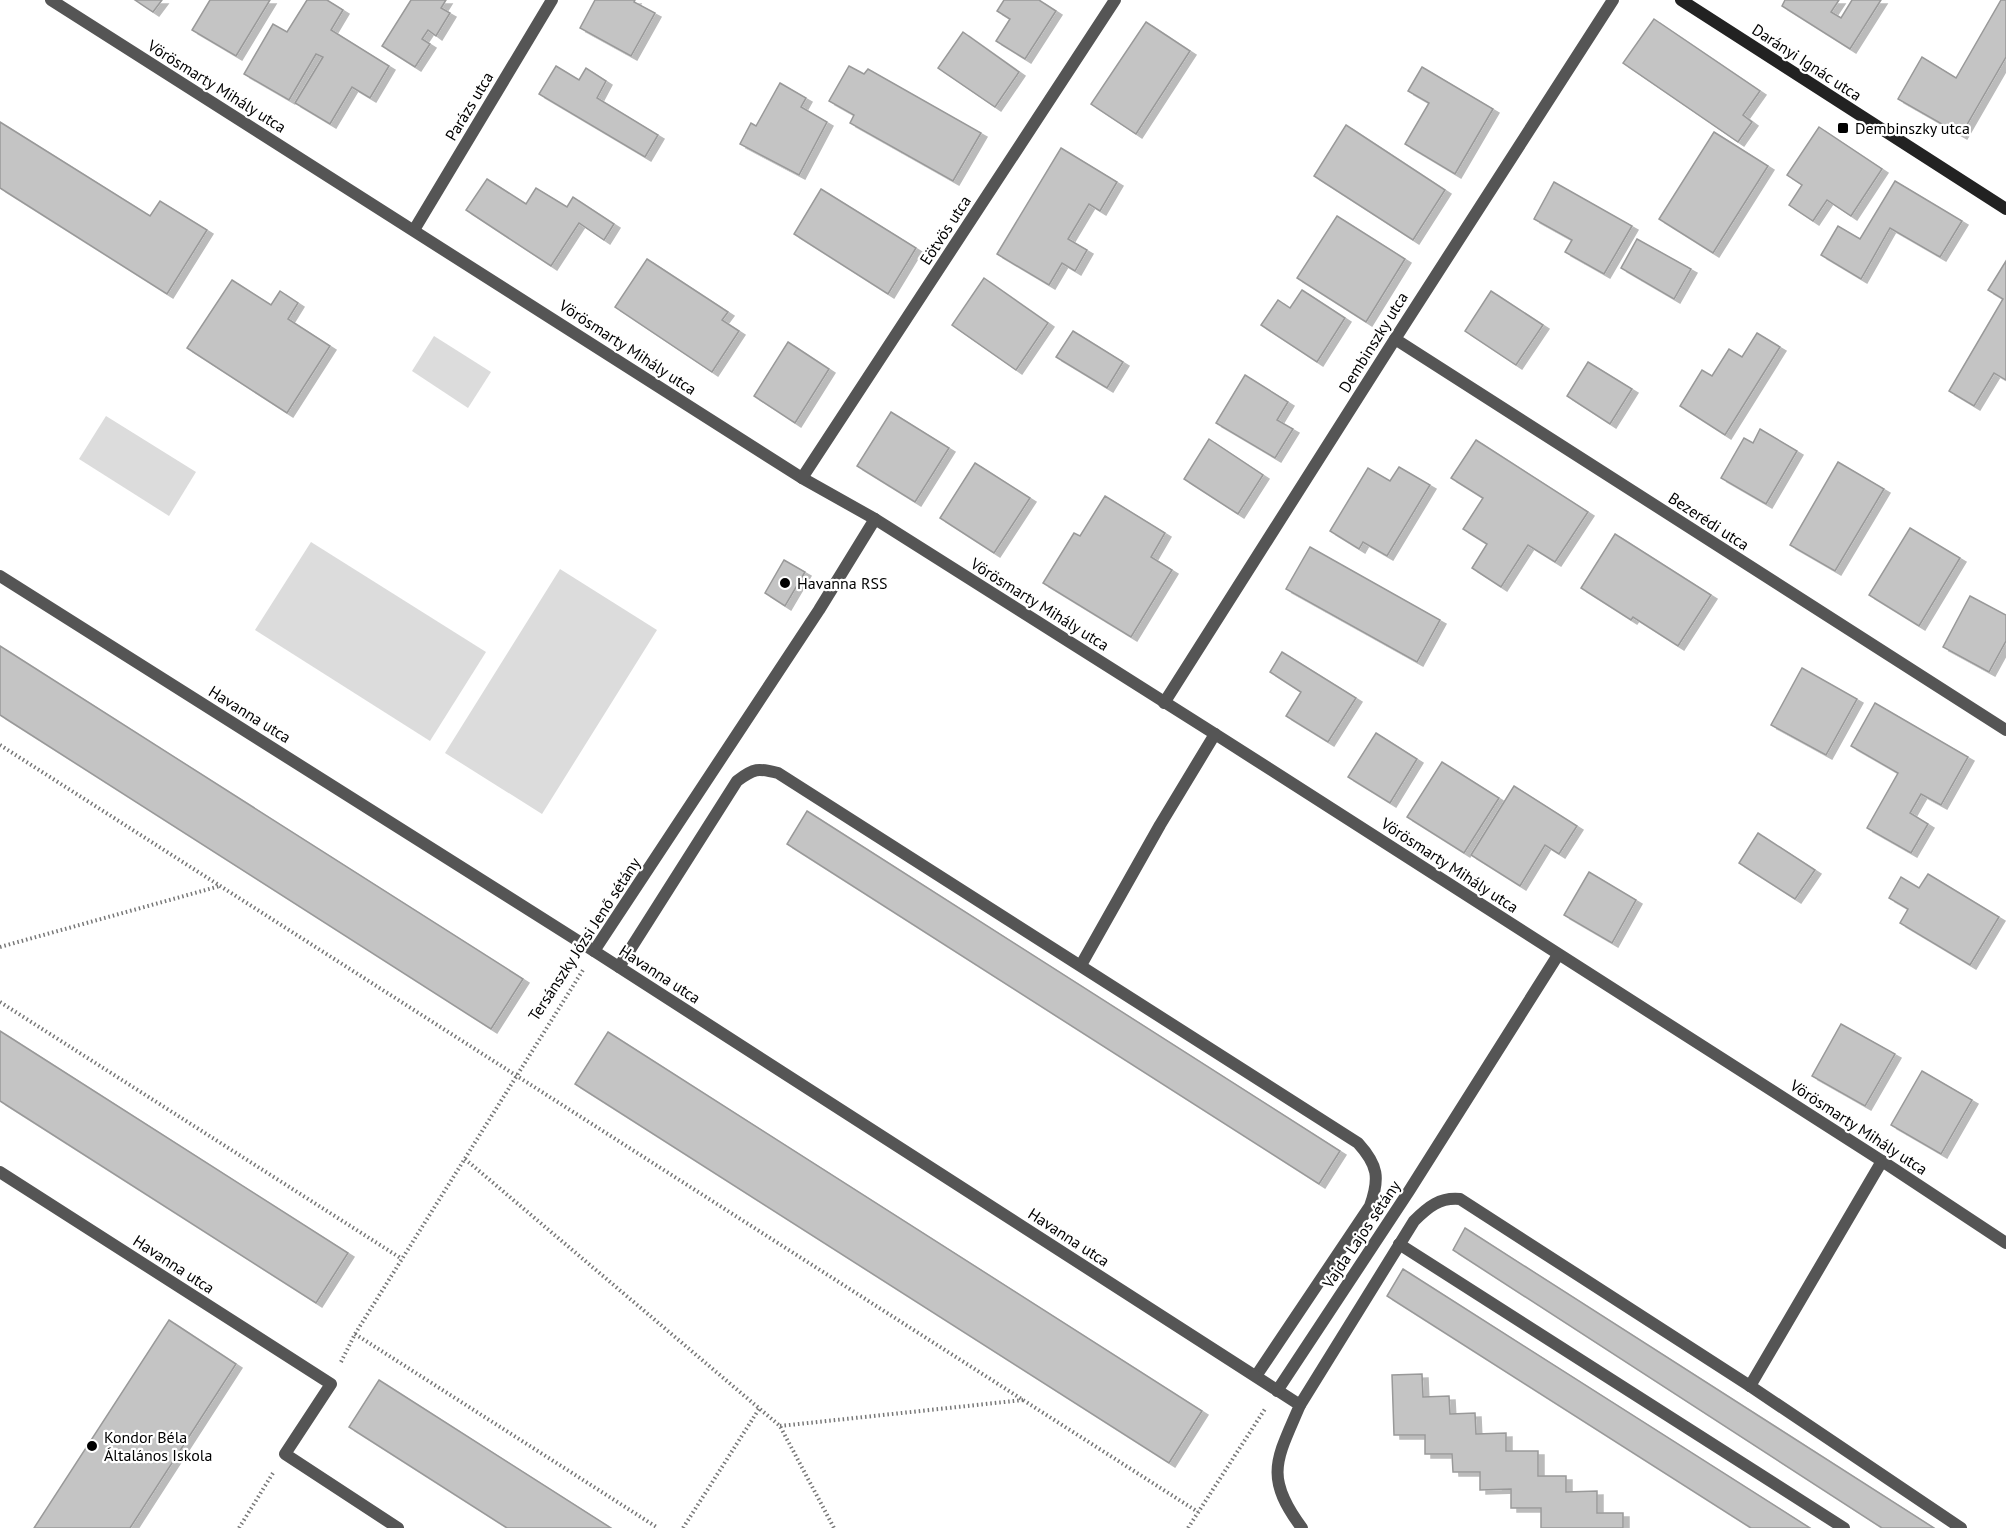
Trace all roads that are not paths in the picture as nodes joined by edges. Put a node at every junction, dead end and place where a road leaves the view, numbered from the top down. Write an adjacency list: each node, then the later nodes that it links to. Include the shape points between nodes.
1 (51, 0): 7 (street, Vörösmarty Mihály utca)
2 (552, 0): 7 (street, Parázs utca)
3 (1115, 0): 9 (street, Eötvös utca)
4 (1613, 0): 8 (street, Dembinszky utca)
5 (1681, 0): 6 (street, Darányi Ignác utca)
6 (2006, 209)
7 (414, 230): 9 (street, Vörösmarty Mihály utca)
8 (1395, 339): 12 (street, Dembinszky utca); 13 (street, Bezerédi utca)
9 (802, 478): 10 (street, Vörösmarty Mihály utca)
10 (875, 519): 12 (street, Vörösmarty Mihály utca); 15 (street, Tersánszky Józsi Jenő sétány)
11 (0, 576): 15 (street, Havanna utca)
12 (1164, 703): 14 (street, Vörösmarty Mihály utca)
13 (2006, 730)
14 (1215, 734): 16 (street, Vörösmarty Mihály utca); 17 (street)
15 (594, 951): 18 (street, Havanna utca)
16 (1558, 955): 19 (street, Vörösmarty Mihály utca); 25 (street, Vajda Lajos sétány, via 1409,1191)
17 (1081, 965): 18 (street, via 778,773 762,769 737,781); 23 (street, via 1358,1143 1376,1169 1377,1182 1370,1206)
18 (619, 968): 23 (street, Havanna utca)
19 (1882, 1161): 21 (street, Vörösmarty Mihály utca); 24 (street)
20 (0, 1172): 27 (street, Havanna utca, via 331,1384 285,1454)
21 (2006, 1243)
22 (1399, 1244): 24 (street, via 1414,1221 1434,1204 1443,1199 1460,1199); 26 (street); 29 (street)
23 (1256, 1376): 25 (street, Havanna utca)
24 (1750, 1386): 30 (street)
25 (1276, 1391): 26 (street, Havanna utca)
26 (1300, 1405): 28 (street, via 1276,1470 1288,1509)
27 (398, 1528)
28 (1302, 1528)
29 (1844, 1528)
30 (1961, 1528)

